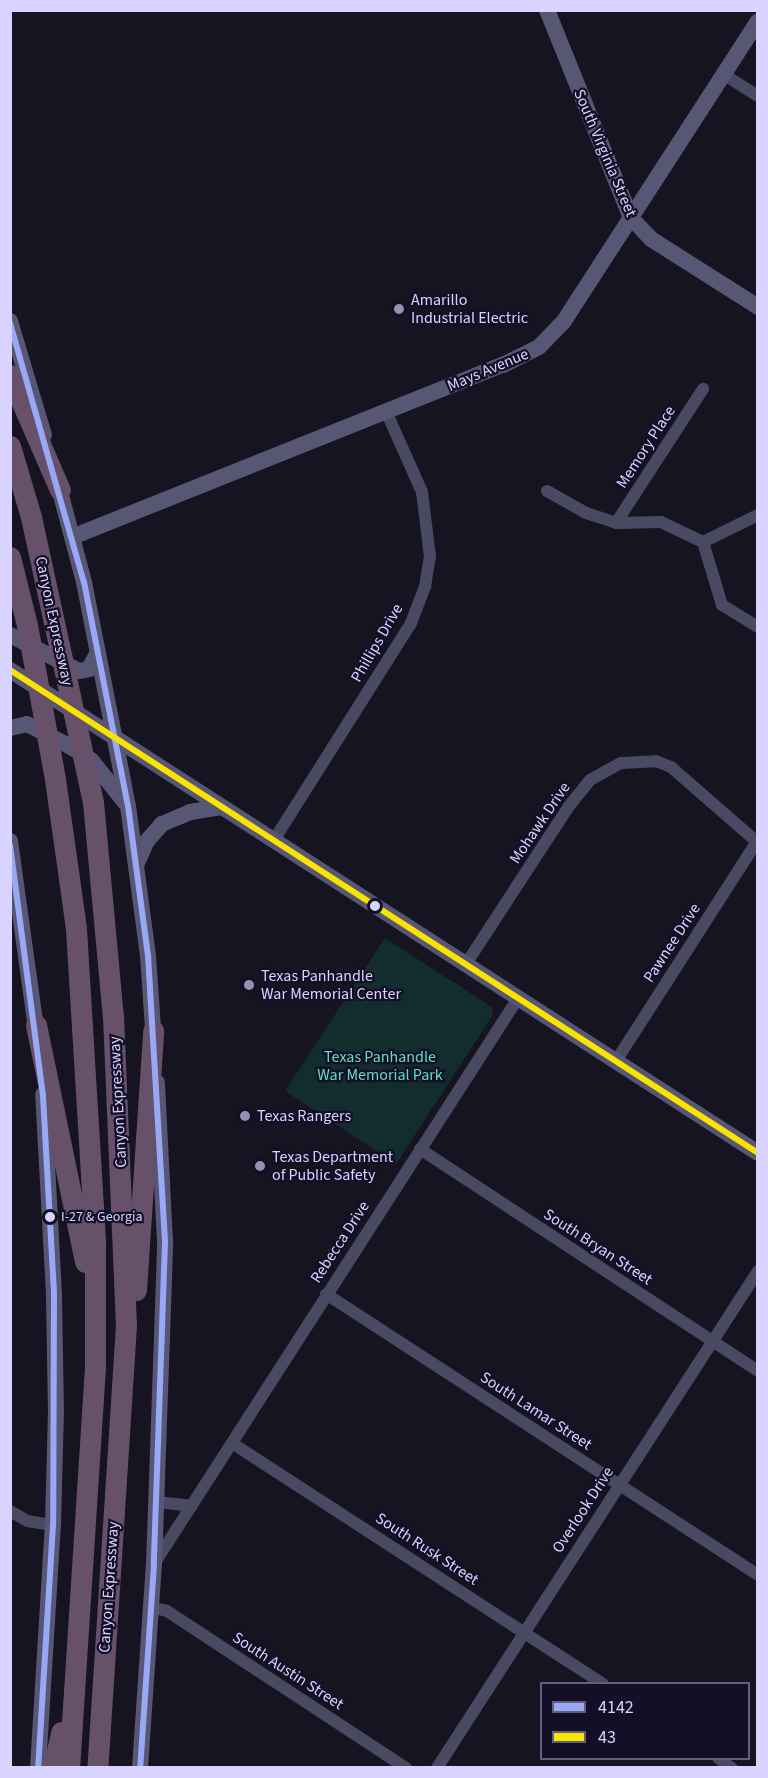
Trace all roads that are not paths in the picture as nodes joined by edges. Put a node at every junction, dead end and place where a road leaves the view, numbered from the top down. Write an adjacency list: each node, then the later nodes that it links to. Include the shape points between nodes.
1 (547, 10): 5 (main road, South Virginia Street)
2 (758, 21): 3 (main road, Mays Avenue)
3 (723, 74): 4 (street); 5 (main road, Mays Avenue)
4 (758, 96)
5 (631, 218): 6 (main road, South Virginia Street, via 651,239); 10 (main road, Mays Avenue, via 564,321 539,347)
6 (758, 308)
7 (10, 321): 12 (main road)
8 (10, 375): 12 (highway)
9 (703, 389): 15 (street, Memory Place)
10 (386, 411): 16 (main road, Mays Avenue); 27 (street, Phillips Drive, via 422,492 430,528 424,587 411,623)
11 (10, 446): 40 (highway, Canyon Expressway, bridge, via 31,517 93,802 113,1016)
12 (60, 490): 16 (main road)
13 (547, 491): 15 (street, via 586,513)
14 (758, 515): 17 (street)
15 (616, 524): 17 (street, via 661,522)
16 (72, 537): 21 (main road)
17 (703, 542): 19 (street, via 722,605)
18 (10, 557): 20 (highway, Canyon Expressway)
19 (758, 627)
20 (19, 630): 21 (main road, via 79,671 89,669); 41 (highway, Canyon Expressway, bridge, via 55,779 77,941 92,1162)
21 (98, 652): 24 (main road)
22 (10, 670): 24 (main road)
23 (10, 728): 25 (main road, via 27,724 73,748 92,761)
24 (115, 738): 25 (main road); 26 (main road)
25 (128, 806): 30 (main road)
26 (222, 807): 27 (main road); 30 (main road, via 190,812 162,824 147,841)
27 (274, 840): 31 (main road)
28 (10, 841): 33 (main road)
29 (757, 843): 31 (street, Mohawk Drive, via 671,767 656,761 621,763 590,780 569,806); 35 (street, Pawnee Drive)
30 (137, 863): 34 (main road)
31 (466, 964): 32 (main road)
32 (518, 998): 35 (main road); 36 (street, Rebecca Drive)
33 (36, 1025): 41 (highway, via 81,1237); 49 (main road, via 54,1294)
34 (153, 1031): 40 (highway, via 139,1278); 46 (main road, via 165,1242)
35 (616, 1061): 37 (main road)
36 (420, 1149): 39 (street, Rebecca Drive); 42 (street, South Bryan Street)
37 (758, 1153)
38 (758, 1271): 42 (street, Overlook Drive)
39 (326, 1294): 44 (street, Rebecca Drive); 45 (street, South Lamar Street)
40 (126, 1325): 59 (highway, Canyon Expressway)
41 (95, 1334): 54 (highway, Canyon Expressway)
42 (712, 1342): 43 (street, South Bryan Street); 45 (street, Overlook Drive)
43 (758, 1371)
44 (232, 1443): 47 (street, Rebecca Drive); 53 (street, South Rusk Street)
45 (620, 1485): 51 (street, South Lamar Street); 53 (street, Overlook Drive)
46 (156, 1502): 47 (street); 50 (main road)
47 (192, 1506): 50 (street, Rebecca Drive)
48 (10, 1511): 49 (street, via 27,1521)
49 (53, 1525): 56 (main road)
50 (154, 1565): 52 (main road)
51 (758, 1575)
52 (151, 1607): 60 (main road); 61 (street, South Austin Street, via 167,1611)
53 (524, 1632): 55 (street, South Rusk Street); 62 (street, Overlook Drive)
54 (76, 1664): 57 (highway); 58 (highway, Canyon Expressway)
55 (601, 1682)
56 (38, 1767)
57 (53, 1767)
58 (69, 1767)
59 (97, 1767)
60 (140, 1767)
61 (406, 1767)
62 (436, 1767)

